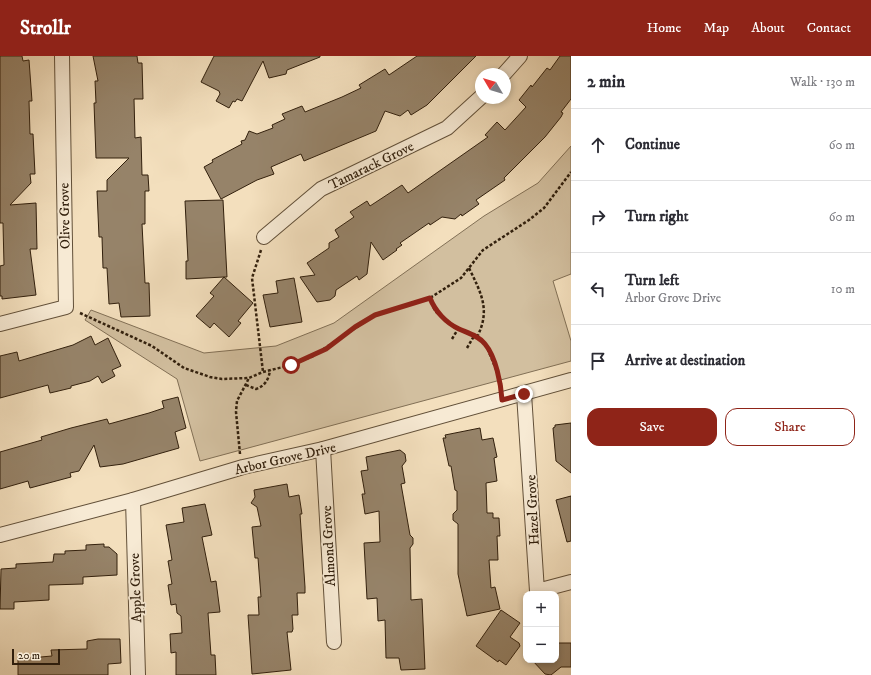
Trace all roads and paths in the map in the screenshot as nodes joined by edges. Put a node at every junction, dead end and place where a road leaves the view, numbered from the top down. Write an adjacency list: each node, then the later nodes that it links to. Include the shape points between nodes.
1 (62, 56): 9 (street, Olive Grove)
2 (520, 56): 3 (street)
3 (509, 68)
4 (475, 103): 6 (street, Tamarack Grove, via 448,128 320,189)
5 (571, 172): 7 (path, via 544,208 483,250)
6 (264, 237): 16 (path, via 252,278)
7 (469, 268): 8 (path, via 461,278); 12 (path, via 483,298 484,324)
8 (430, 298): 11 (path, via 435,310); 15 (path, via 375,315 313,356)
9 (66, 308): 10 (street); 17 (path, via 152,346 184,368 222,379)
10 (0, 324)
11 (458, 329): 12 (path); 13 (path)
12 (475, 336): 14 (path); 21 (path, via 486,345 500,379)
13 (452, 339)
14 (467, 348)
15 (270, 370): 16 (path); 19 (path, via 269,378 262,387 256,389)
16 (263, 372): 17 (path)
17 (249, 378): 19 (path)
18 (571, 380): 20 (street, Arbor Grove Drive)
19 (246, 385): 23 (path, via 237,401 236,412)
20 (524, 394): 21 (street, Arbor Grove Drive); 26 (street, Hazel Grove, via 536,592)
21 (502, 400): 22 (street, Arbor Grove Drive)
22 (323, 449): 23 (street, Arbor Grove Drive); 27 (street, Almond Grove)
23 (243, 467): 24 (street, Arbor Grove Drive)
24 (133, 500): 25 (street, Arbor Grove Drive); 28 (street, Apple Grove)
25 (0, 535)
26 (571, 582)
27 (334, 642)
28 (138, 675)

